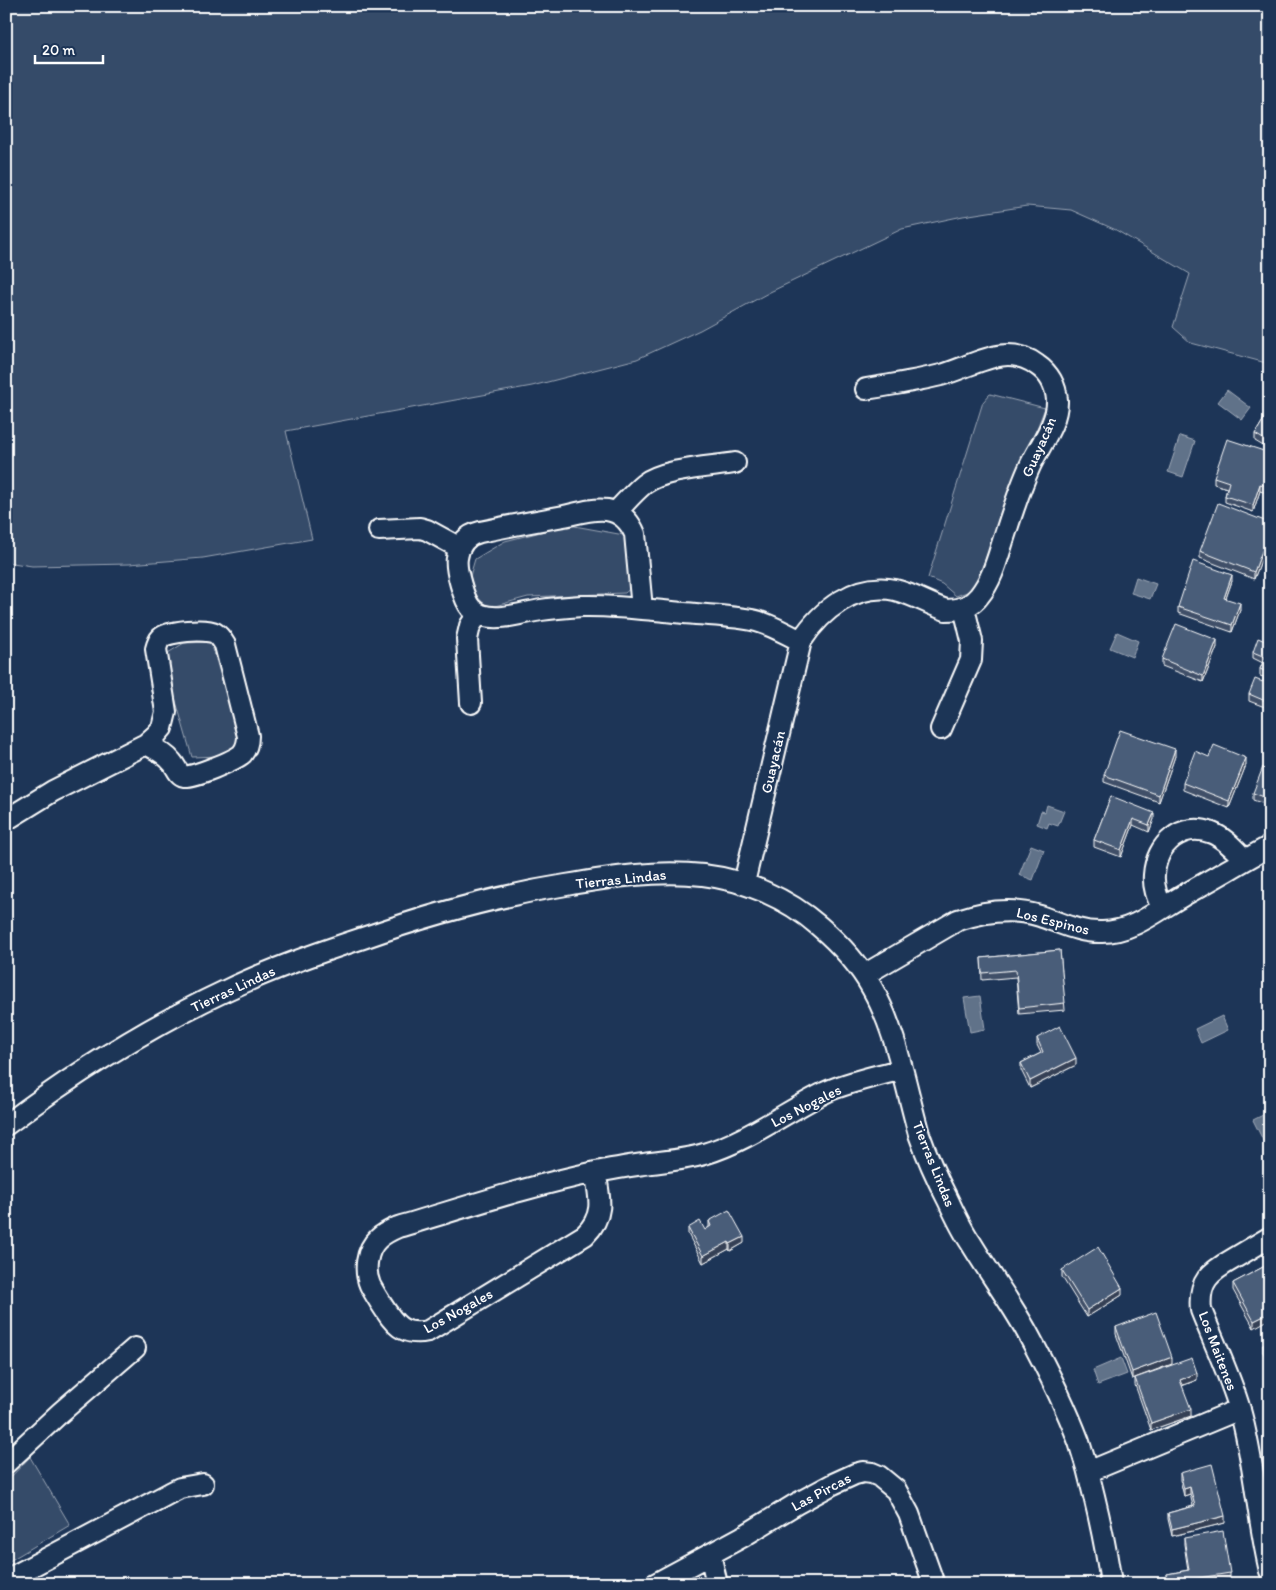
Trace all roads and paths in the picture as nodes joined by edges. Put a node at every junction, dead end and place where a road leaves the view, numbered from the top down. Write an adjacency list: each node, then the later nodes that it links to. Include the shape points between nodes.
1 (866, 389): 6 (street, Guayacán, via 929,378 984,359 1008,355 1036,363 1051,379 1057,400 1054,418 1027,473 990,580 978,598)
2 (735, 463): 3 (street, via 655,478 644,484)
3 (616, 512): 5 (street, via 600,510 480,532 467,538); 7 (street, via 625,518 634,534)
4 (379, 530): 5 (street, via 420,528)
5 (460, 548): 8 (street, via 457,570 468,604)
6 (964, 608): 9 (street, Guayacán, via 946,610 898,591 872,590 843,599 828,609); 11 (street, via 972,641 971,660)
7 (642, 609): 8 (street, via 584,606 504,617); 9 (street, via 753,620)
8 (478, 614): 10 (street, via 467,639)
9 (801, 640): 16 (street, Guayacán)
10 (471, 703)
11 (941, 729)
12 (146, 744): 12 (street, via 168,758 185,776 196,775 236,758 247,747 248,736 225,645 216,633 202,630 172,633 158,642 156,649 166,706 165,718 162,728); 13 (street, via 54,791)
13 (6, 820)
14 (1270, 846): 15 (street, Los Espinos)
15 (1245, 860): 17 (street, Los Espinos); 17 (street, via 1212,832 1190,830 1178,834 1168,840 1161,851 1154,874 1154,886)
16 (744, 883): 18 (street, Tierras Lindas, via 798,910 819,926); 20 (street, Tierras Lindas, via 679,873 623,876 540,889 413,921 268,972 186,1010 108,1054)
17 (1162, 908): 18 (street, Los Espinos, via 1128,928 1104,932 1077,929 1038,915 1009,910 974,914 958,920)
18 (864, 975): 19 (street, Tierras Lindas, via 883,1010)
19 (902, 1069): 21 (street, Los Nogales, via 828,1091 717,1150 685,1159); 26 (street, Tierras Lindas, via 921,1139 939,1182 970,1242 1038,1354 1070,1420)
20 (6, 1125)
21 (595, 1172): 21 (street, Los Nogales, via 388,1231 377,1239 368,1258 366,1268 370,1286 397,1326 412,1332 428,1331 593,1228 600,1196)
22 (1270, 1237): 24 (street, Los Maitenes, via 1216,1268 1201,1292 1201,1310)
23 (134, 1348): 25 (street)
24 (1240, 1410): 26 (street, Los Maitenes); 29 (street, Los Maitenes)
25 (6, 1463)
26 (1088, 1472): 34 (street, Tierras Lindas)
27 (203, 1484): 30 (street, via 180,1488)
28 (710, 1554): 31 (street, Las Pircas); 32 (street); 33 (street, Las Pircas, via 834,1484 855,1474 872,1473 896,1490 916,1532)
29 (1270, 1571)
30 (6, 1580)
31 (655, 1584)
32 (716, 1584)
33 (934, 1584)
34 (1111, 1584)

